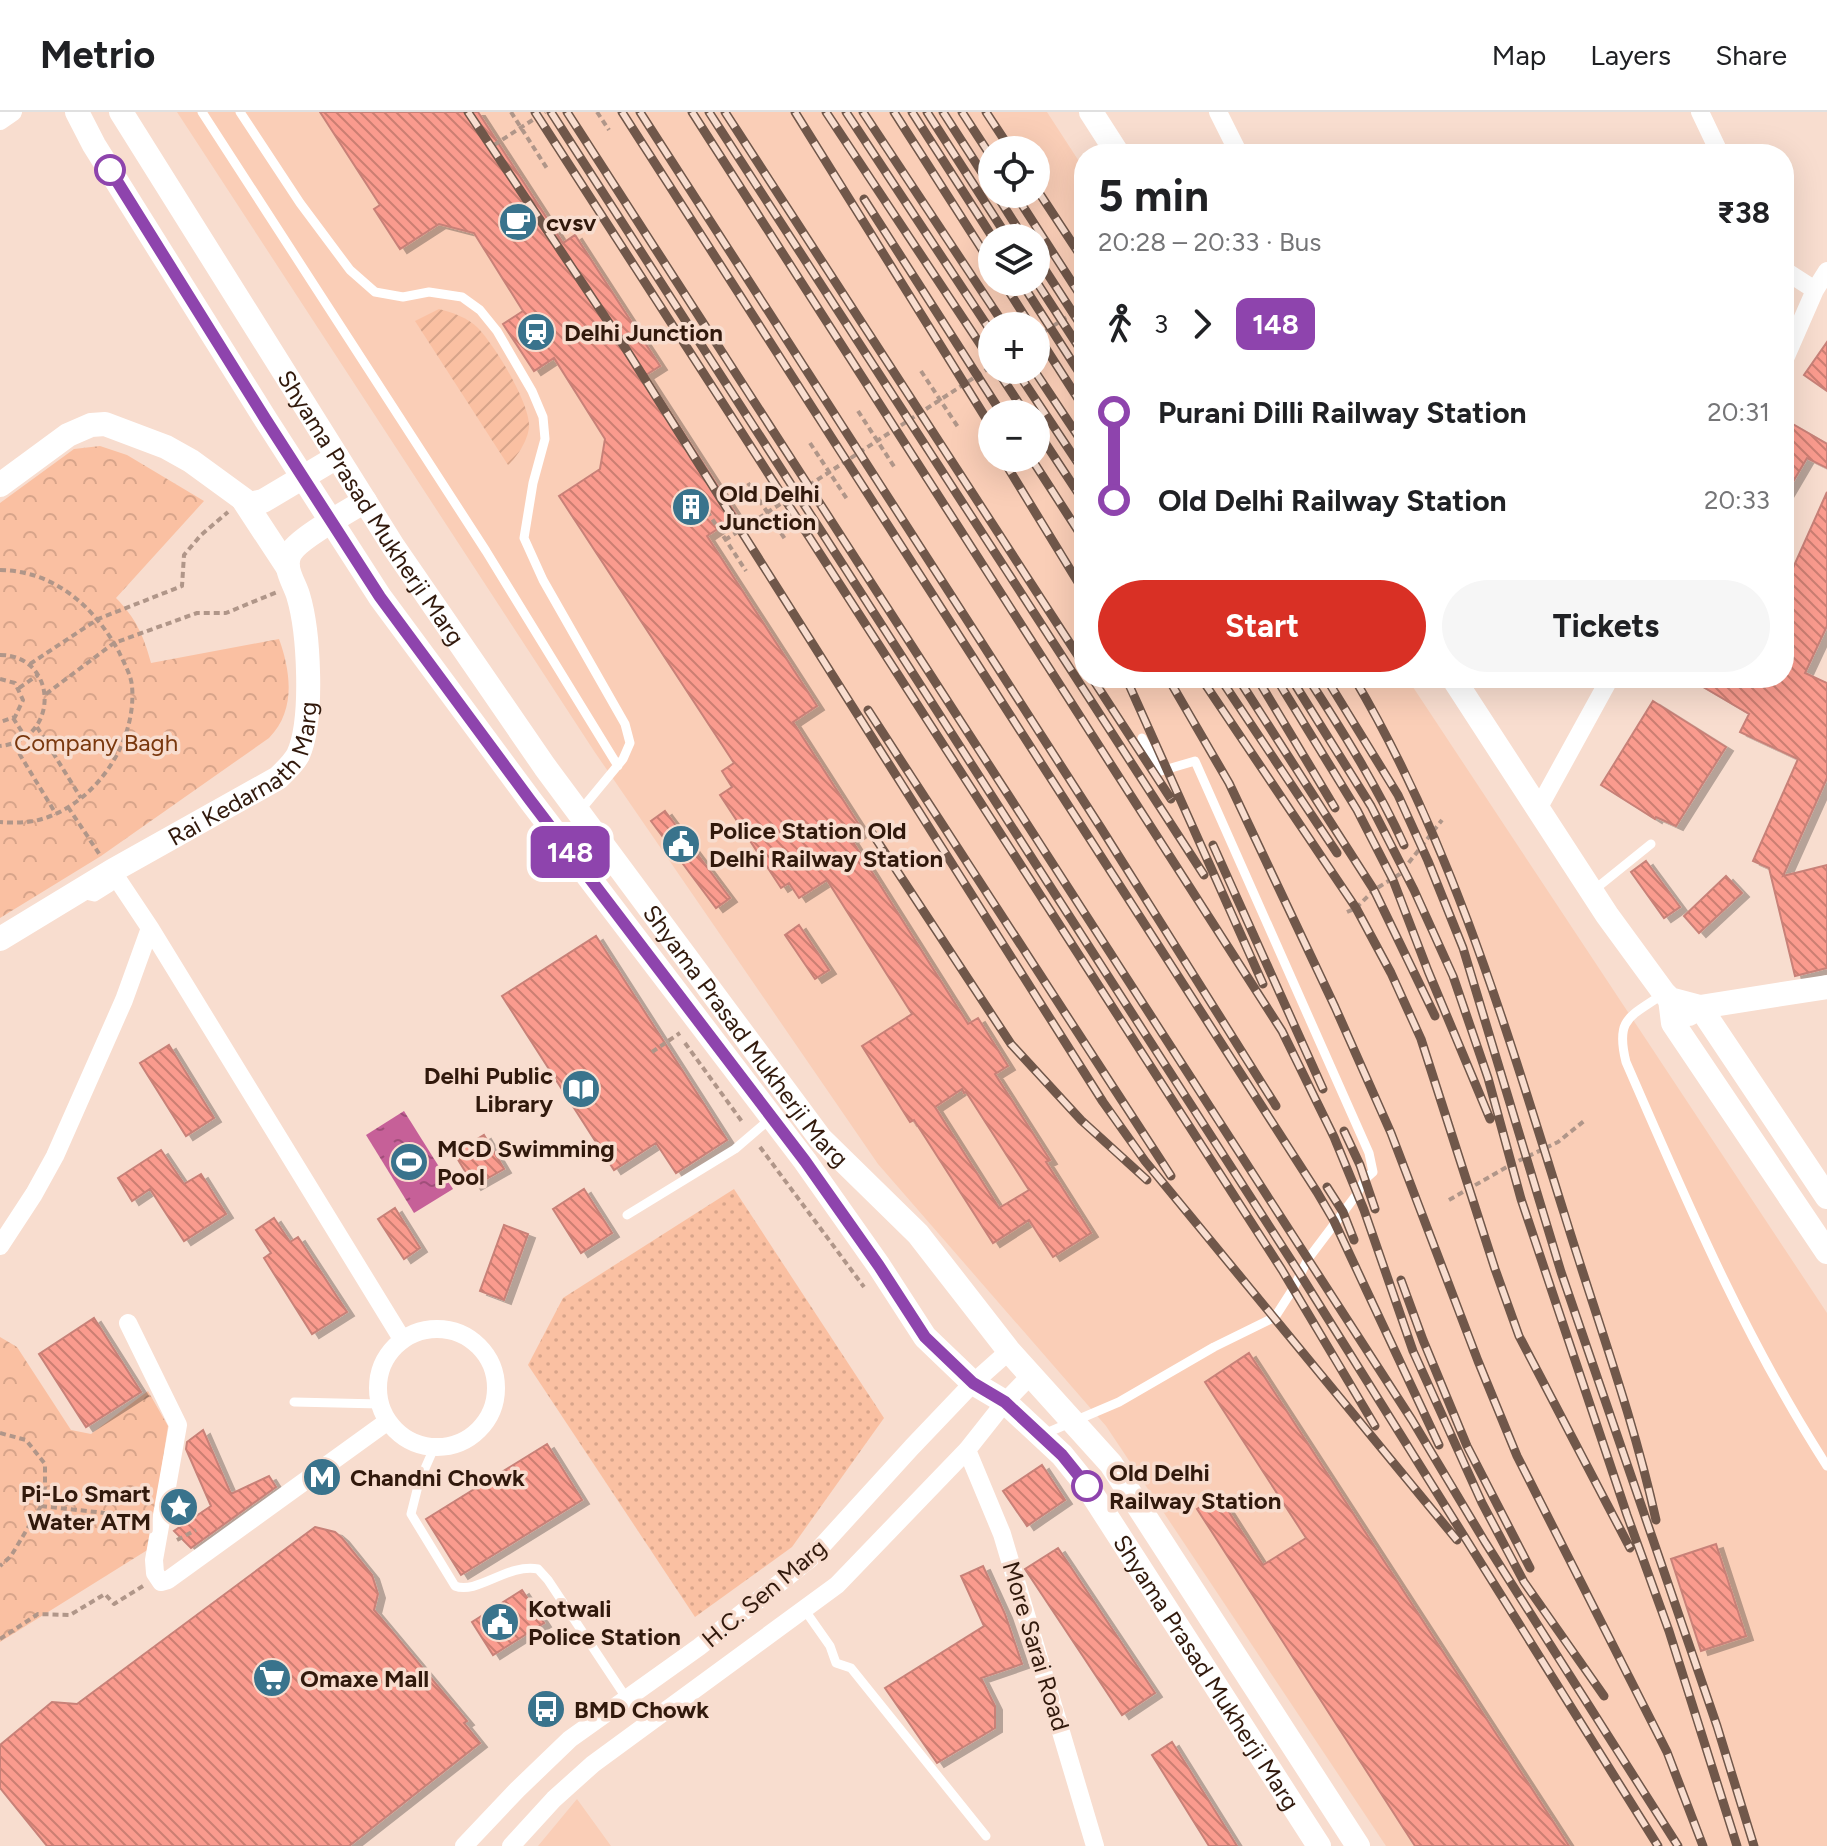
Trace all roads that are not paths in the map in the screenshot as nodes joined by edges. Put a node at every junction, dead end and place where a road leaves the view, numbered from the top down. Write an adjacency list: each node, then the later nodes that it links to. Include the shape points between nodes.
1 (13, 112): 9 (street)
2 (77, 112): 18 (main road, Shyama Prasad Mukherji Marg)
3 (121, 112): 17 (main road, Shyama Prasad Mukherji Marg)
4 (202, 112): 27 (lane, via 486,551)
5 (240, 112): 27 (lane, via 350,270 375,292 462,297 497,331 532,391 545,439 524,538 625,724 630,743)
6 (1091, 112): 10 (main road)
7 (1218, 112): 11 (street)
8 (1700, 112): 12 (street)
9 (0, 121)
10 (1112, 144)
11 (1234, 144)
12 (1715, 144)
13 (1827, 271): 15 (street)
14 (1794, 276): 15 (street)
15 (1815, 290): 16 (street)
16 (1794, 338)
17 (337, 457): 18 (main road); 21 (main road, Shyama Prasad Mukherji Marg)
18 (304, 477): 20 (main road, via 256,504); 22 (main road, Shyama Prasad Mukherji Marg)
19 (0, 485): 20 (main road, Rai Kedarnath Marg, via 68,435 105,424 191,461)
20 (244, 501): 23 (main road, Rai Kedarnath Marg)
21 (365, 501): 22 (main road); 29 (main road, Shyama Prasad Mukherji Marg)
22 (333, 521): 23 (main road, via 294,548 287,559); 38 (main road, Shyama Prasad Mukherji Marg, via 380,597)
23 (290, 575): 31 (main road, Rai Kedarnath Marg, via 309,675 296,758 278,778)
24 (1459, 688): 28 (main road)
25 (1605, 688): 28 (street)
26 (1142, 738): 51 (lane, via 1161,771 1195,761 1374,1166 1308,1259 1275,1317)
27 (618, 766): 29 (lane)
28 (1538, 809): 32 (main road)
29 (579, 812): 45 (main road, Shyama Prasad Mukherji Marg, via 820,1138 918,1234)
30 (1651, 844): 32 (lane)
31 (112, 871): 33 (street); 34 (main road, Rai Kedarnath Marg)
32 (1592, 892): 36 (main road)
33 (150, 928): 41 (street, via 55,1156); 44 (street)
34 (0, 939)
35 (1827, 987): 37 (main road)
36 (1669, 1005): 37 (main road); 42 (main road); 55 (lane, via 1625,1022 1620,1037 1626,1062 1753,1340)
37 (1700, 1007): 39 (main road)
38 (770, 1119): 40 (lane, via 735,1149); 47 (main road, Shyama Prasad Mukherji Marg, via 805,1161 925,1337)
39 (1827, 1197)
40 (627, 1215)
41 (0, 1246)
42 (1827, 1252)
43 (128, 1323): 50 (street, via 178,1425 154,1560 161,1582)
44 (402, 1339): 50 (street, via 381,1368 378,1386); 53 (street, via 442,1328 462,1334 479,1345 497,1382 487,1421 454,1446)
45 (1009, 1351): 46 (main road, Shyama Prasad Mukherji Marg); 47 (street, H.C. Sen Marg)
46 (1031, 1375): 49 (street, H.C. Sen Marg); 51 (main road, Shyama Prasad Mukherji Marg)
47 (973, 1383): 49 (main road, Shyama Prasad Mukherji Marg); 57 (street, H.C. Sen Marg, via 810,1559)
48 (294, 1402): 50 (lane)
49 (1005, 1402): 52 (main road, Shyama Prasad Mukherji Marg); 54 (street, H.C. Sen Marg)
50 (384, 1413): 53 (street, via 408,1439)
51 (1074, 1423): 52 (lane); 63 (main road, Shyama Prasad Mukherji Marg, via 1111,1464)
52 (1041, 1435): 62 (main road, Shyama Prasad Mukherji Marg, via 1087,1486)
53 (434, 1448): 57 (lane, via 411,1514 455,1586 466,1588 515,1569 538,1569)
54 (967, 1450): 56 (street, H.C. Sen Marg, via 837,1585); 61 (street, More Sarai Road, via 1002,1534)
55 (1827, 1466)
56 (804, 1609): 58 (lane, via 836,1663 851,1668); 60 (street, H.C. Sen Marg, via 593,1764)
57 (627, 1699): 59 (street, H.C. Sen Marg, via 570,1739)
58 (986, 1836)
59 (464, 1846)
60 (511, 1846)
61 (1095, 1846)
62 (1319, 1846)
63 (1358, 1846)

